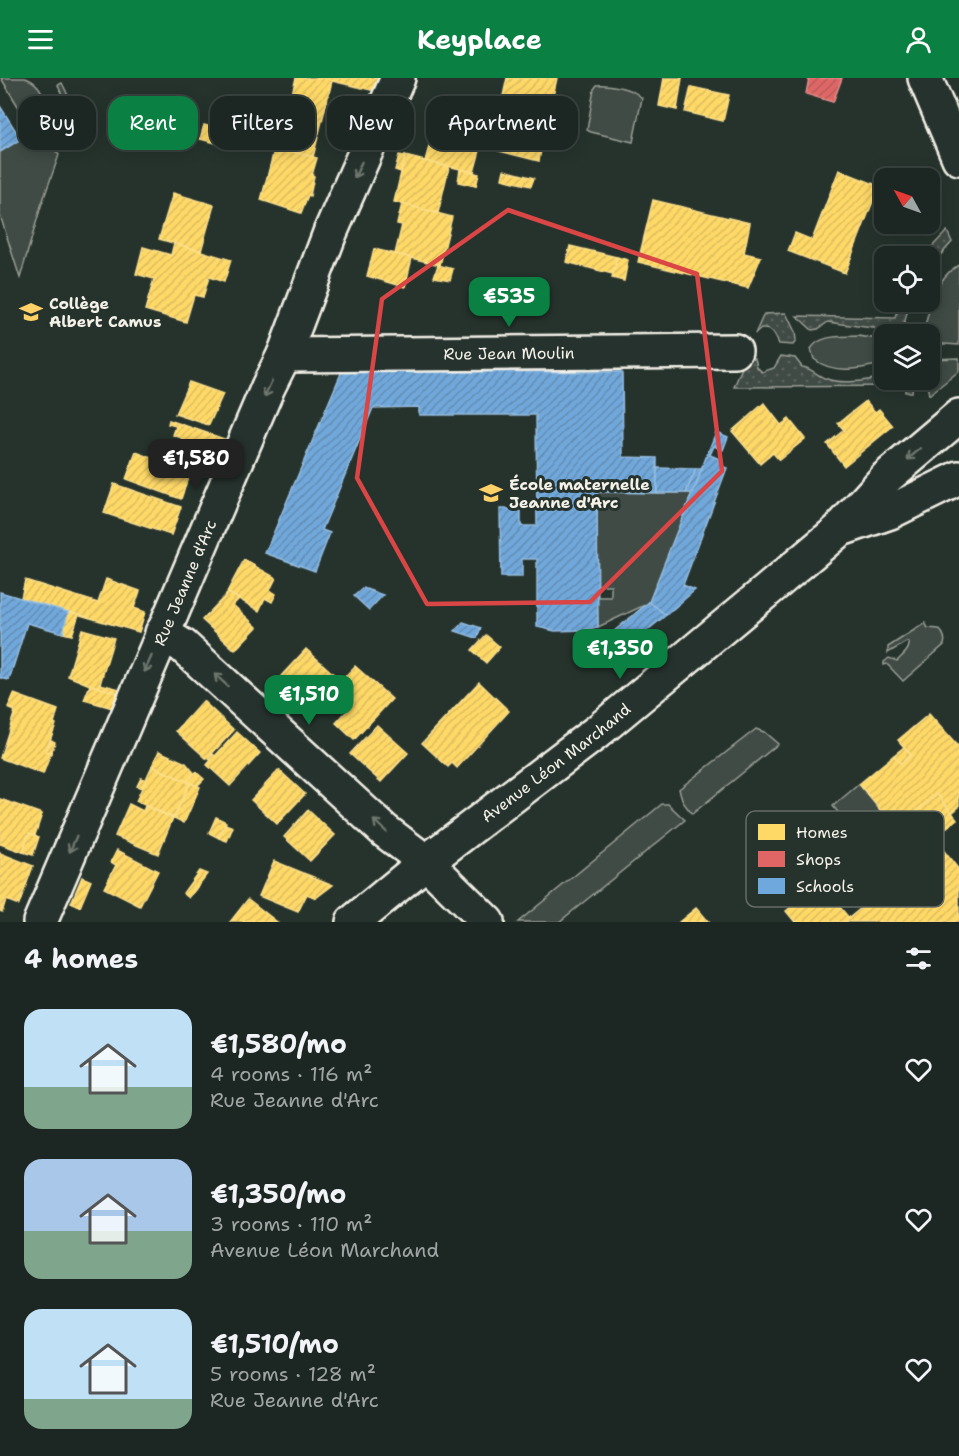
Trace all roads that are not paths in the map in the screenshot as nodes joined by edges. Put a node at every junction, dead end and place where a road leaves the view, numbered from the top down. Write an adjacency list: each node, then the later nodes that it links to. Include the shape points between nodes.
1 (398, 78): 5 (street, Rue Jeanne d'Arc, one-way to 5, via 330,233)
2 (939, 91): 3 (street)
3 (959, 158)
4 (735, 351): 5 (street, Rue Jean Moulin)
5 (284, 355): 9 (street, Rue Jeanne d'Arc, one-way to 9)
6 (959, 416): 8 (street, Avenue Léon Marchand, one-way to 8, via 887,477)
7 (959, 478): 8 (street, Avenue Léon Marchand, via 890,512)
8 (839, 530): 10 (street, Avenue Léon Marchand, via 597,732)
9 (162, 633): 10 (street, one-way to 9, via 385,831 183,646); 11 (street, Rue Jeanne d'Arc, one-way to 11)
10 (426, 862): 12 (street, Avenue Léon Marchand); 13 (street)
11 (40, 922)
12 (353, 922)
13 (487, 922)

